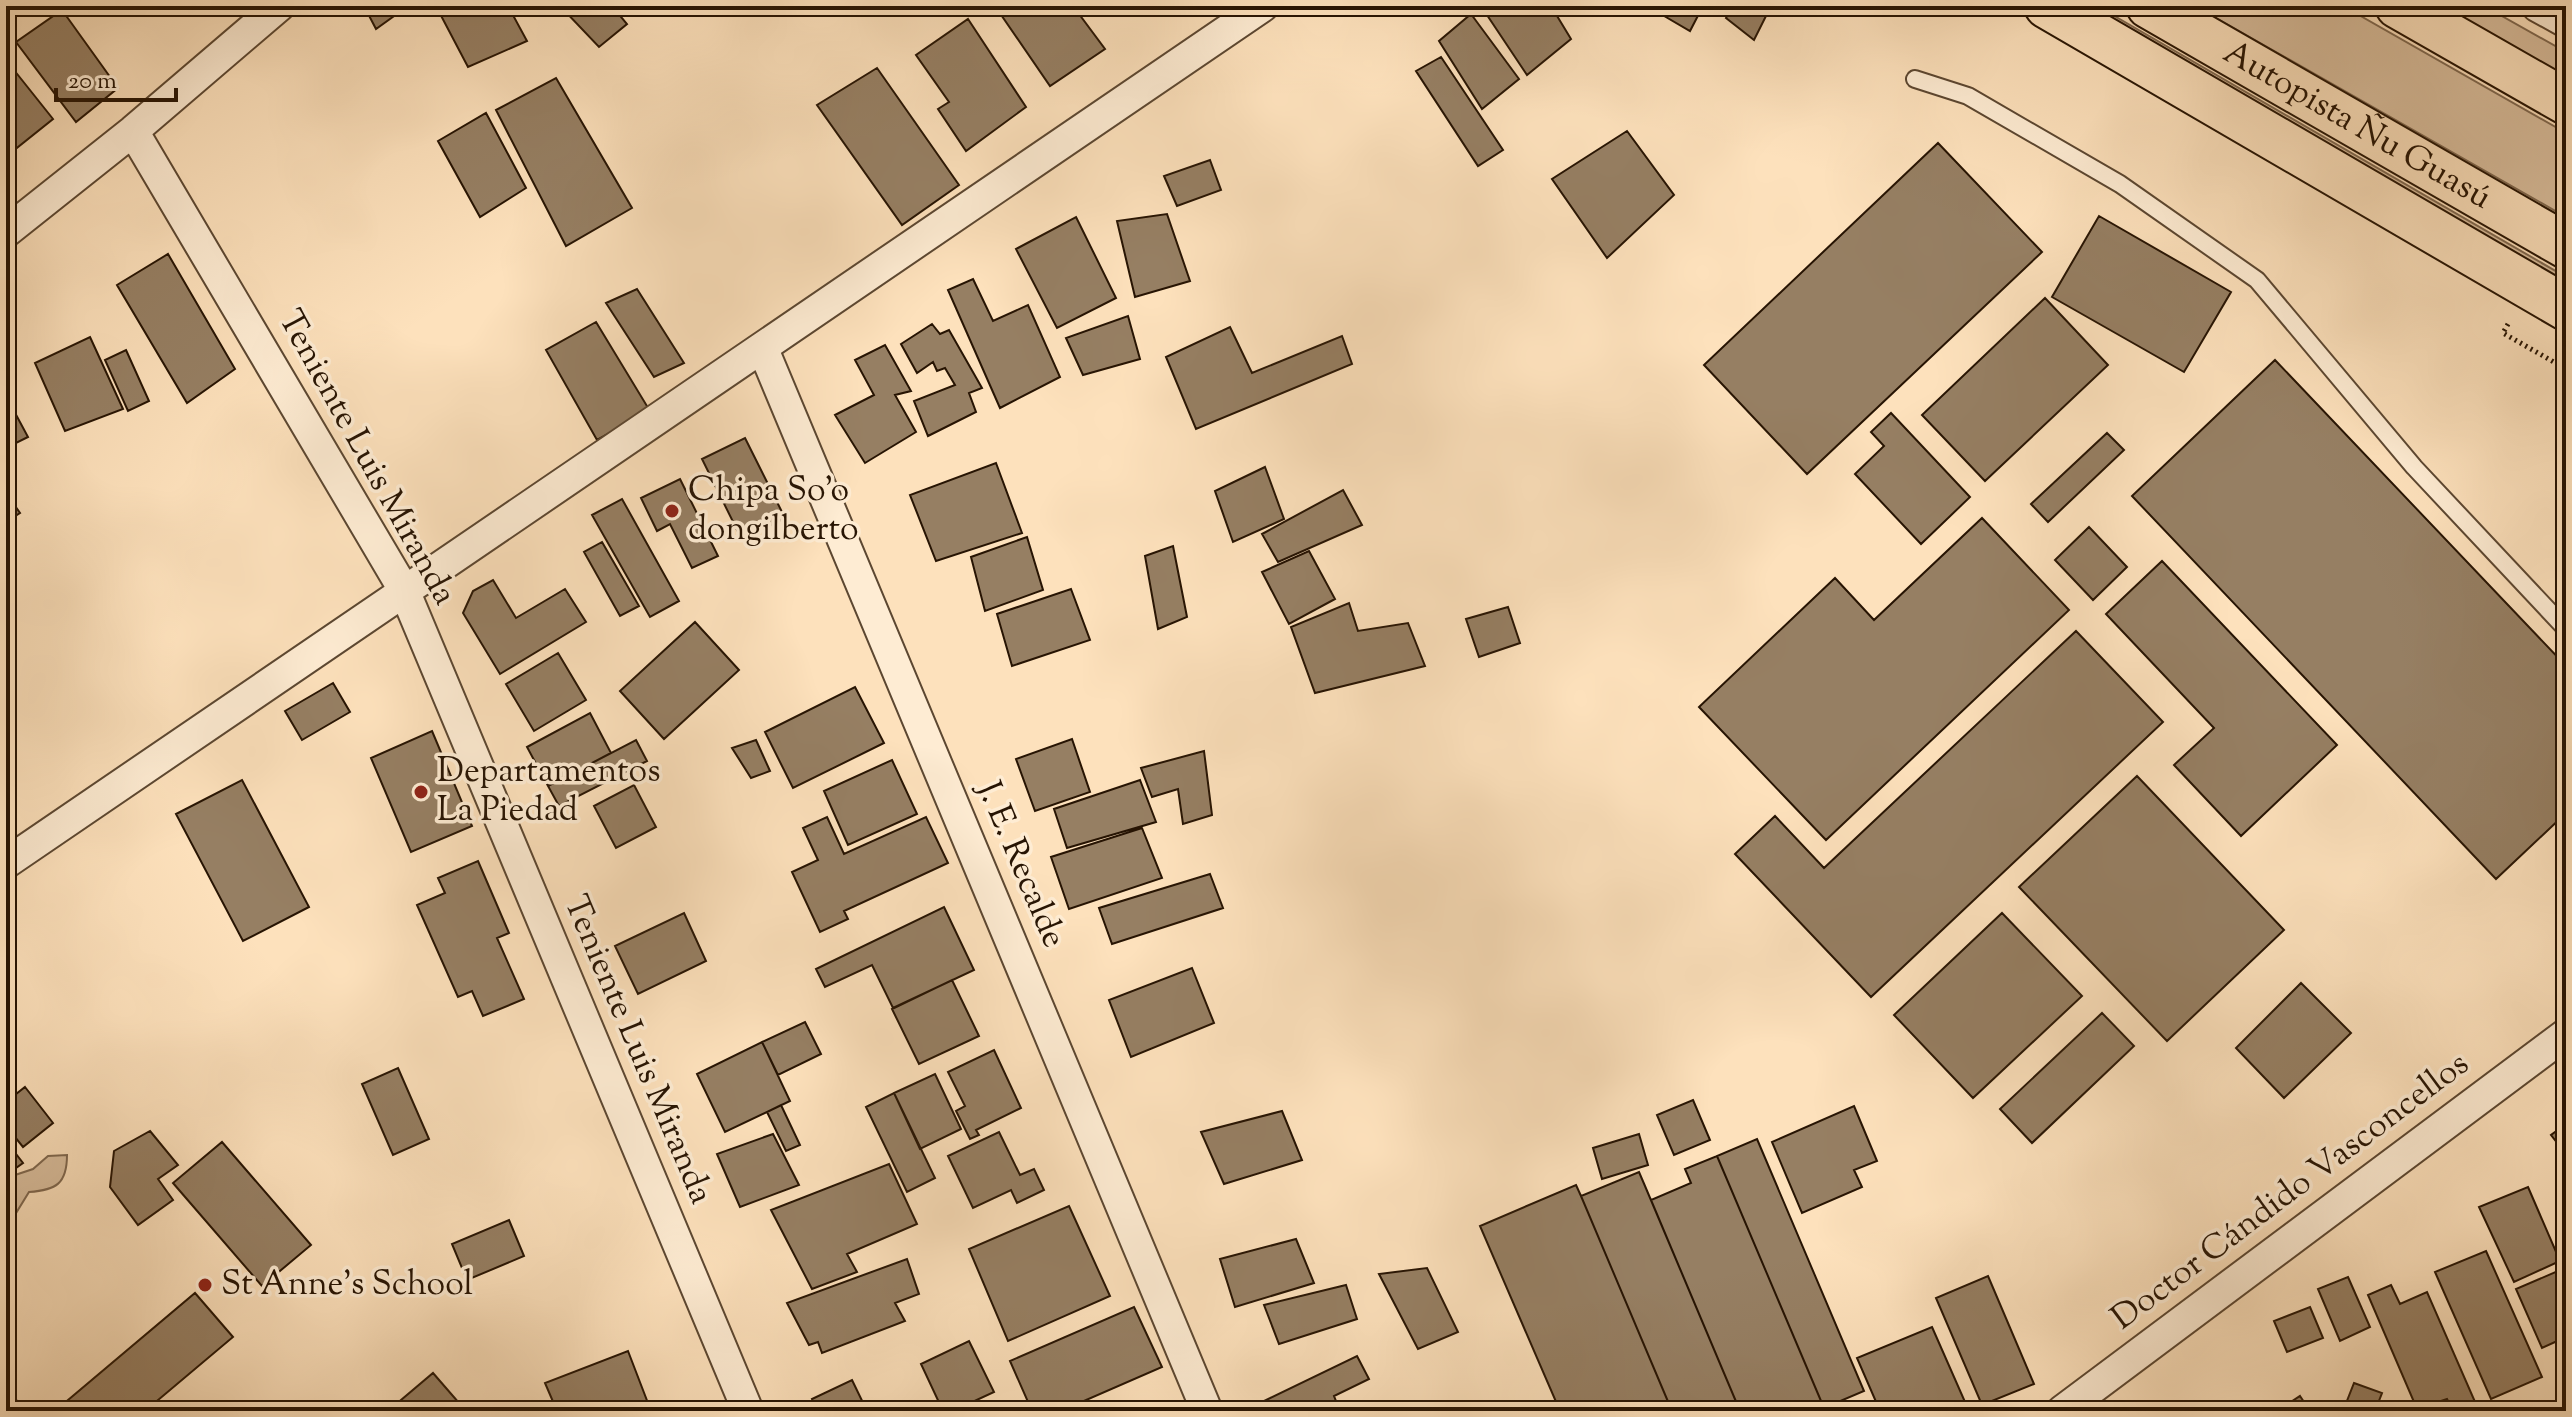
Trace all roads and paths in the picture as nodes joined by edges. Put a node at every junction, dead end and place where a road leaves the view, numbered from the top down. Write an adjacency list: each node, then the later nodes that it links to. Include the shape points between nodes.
1 (279, 6): 10 (street)
2 (1263, 6): 15 (street)
3 (2047, 6): 13 (highway)
4 (2149, 6): 12 (highway, Autopista Ñu Guasú)
5 (2398, 6): 9 (highway)
6 (2537, 6): 7 (street)
7 (2566, 22)
8 (1915, 79): 18 (lane, via 1968,96 2120,184 2257,280 2414,467)
9 (2566, 102)
10 (133, 131): 11 (street); 17 (street, Teniente Luis Miranda)
11 (6, 232)
12 (2566, 246)
13 (2566, 308)
14 (2521, 327): 16 (path, via 2510,321 2503,333)
15 (763, 349): 17 (street); 22 (street, J. E. Recalde)
16 (2566, 369)
17 (404, 590): 19 (street); 21 (street, Teniente Luis Miranda)
18 (2566, 629)
19 (6, 863)
20 (2566, 1034): 23 (street, Doctor Cándido Vasconcellos)
21 (748, 1411)
22 (1207, 1411)
23 (2062, 1411)

